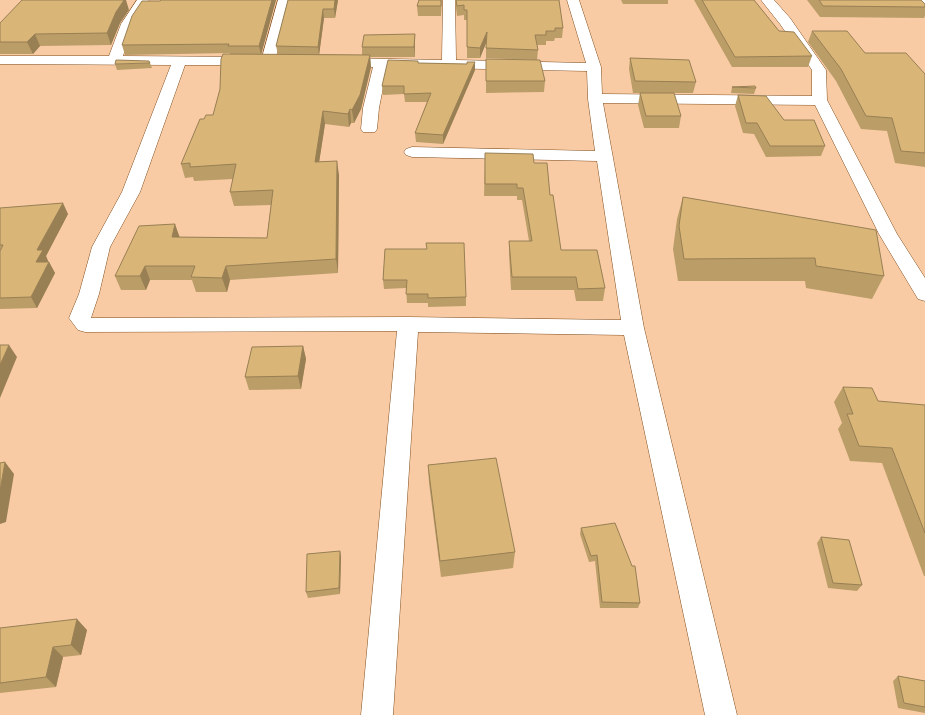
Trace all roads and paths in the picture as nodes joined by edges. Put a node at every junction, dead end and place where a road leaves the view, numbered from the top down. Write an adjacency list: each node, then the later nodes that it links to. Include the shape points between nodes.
1 (144, 0): 6 (street, via 127,24)
2 (284, 0): 9 (street)
3 (449, 0): 13 (street)
4 (573, 0): 14 (street)
5 (767, 0): 16 (street, via 819,70)
6 (115, 59): 7 (street); 8 (street)
7 (2, 60)
8 (180, 60): 9 (street); 21 (street, via 131,192 101,247 80,318 85,325)
9 (268, 61): 10 (street)
10 (283, 61)
11 (328, 62): 12 (street)
12 (381, 62): 13 (street); 17 (street)
13 (449, 63): 14 (street)
14 (594, 67): 15 (street)
15 (595, 99): 16 (street); 19 (street)
16 (820, 100): 20 (street, via 888,234)
17 (369, 130)
18 (412, 152): 19 (street)
19 (604, 156): 22 (street)
20 (925, 294)
21 (408, 324): 22 (street); 23 (street)
22 (634, 328): 24 (street)
23 (377, 715)
24 (721, 715)

